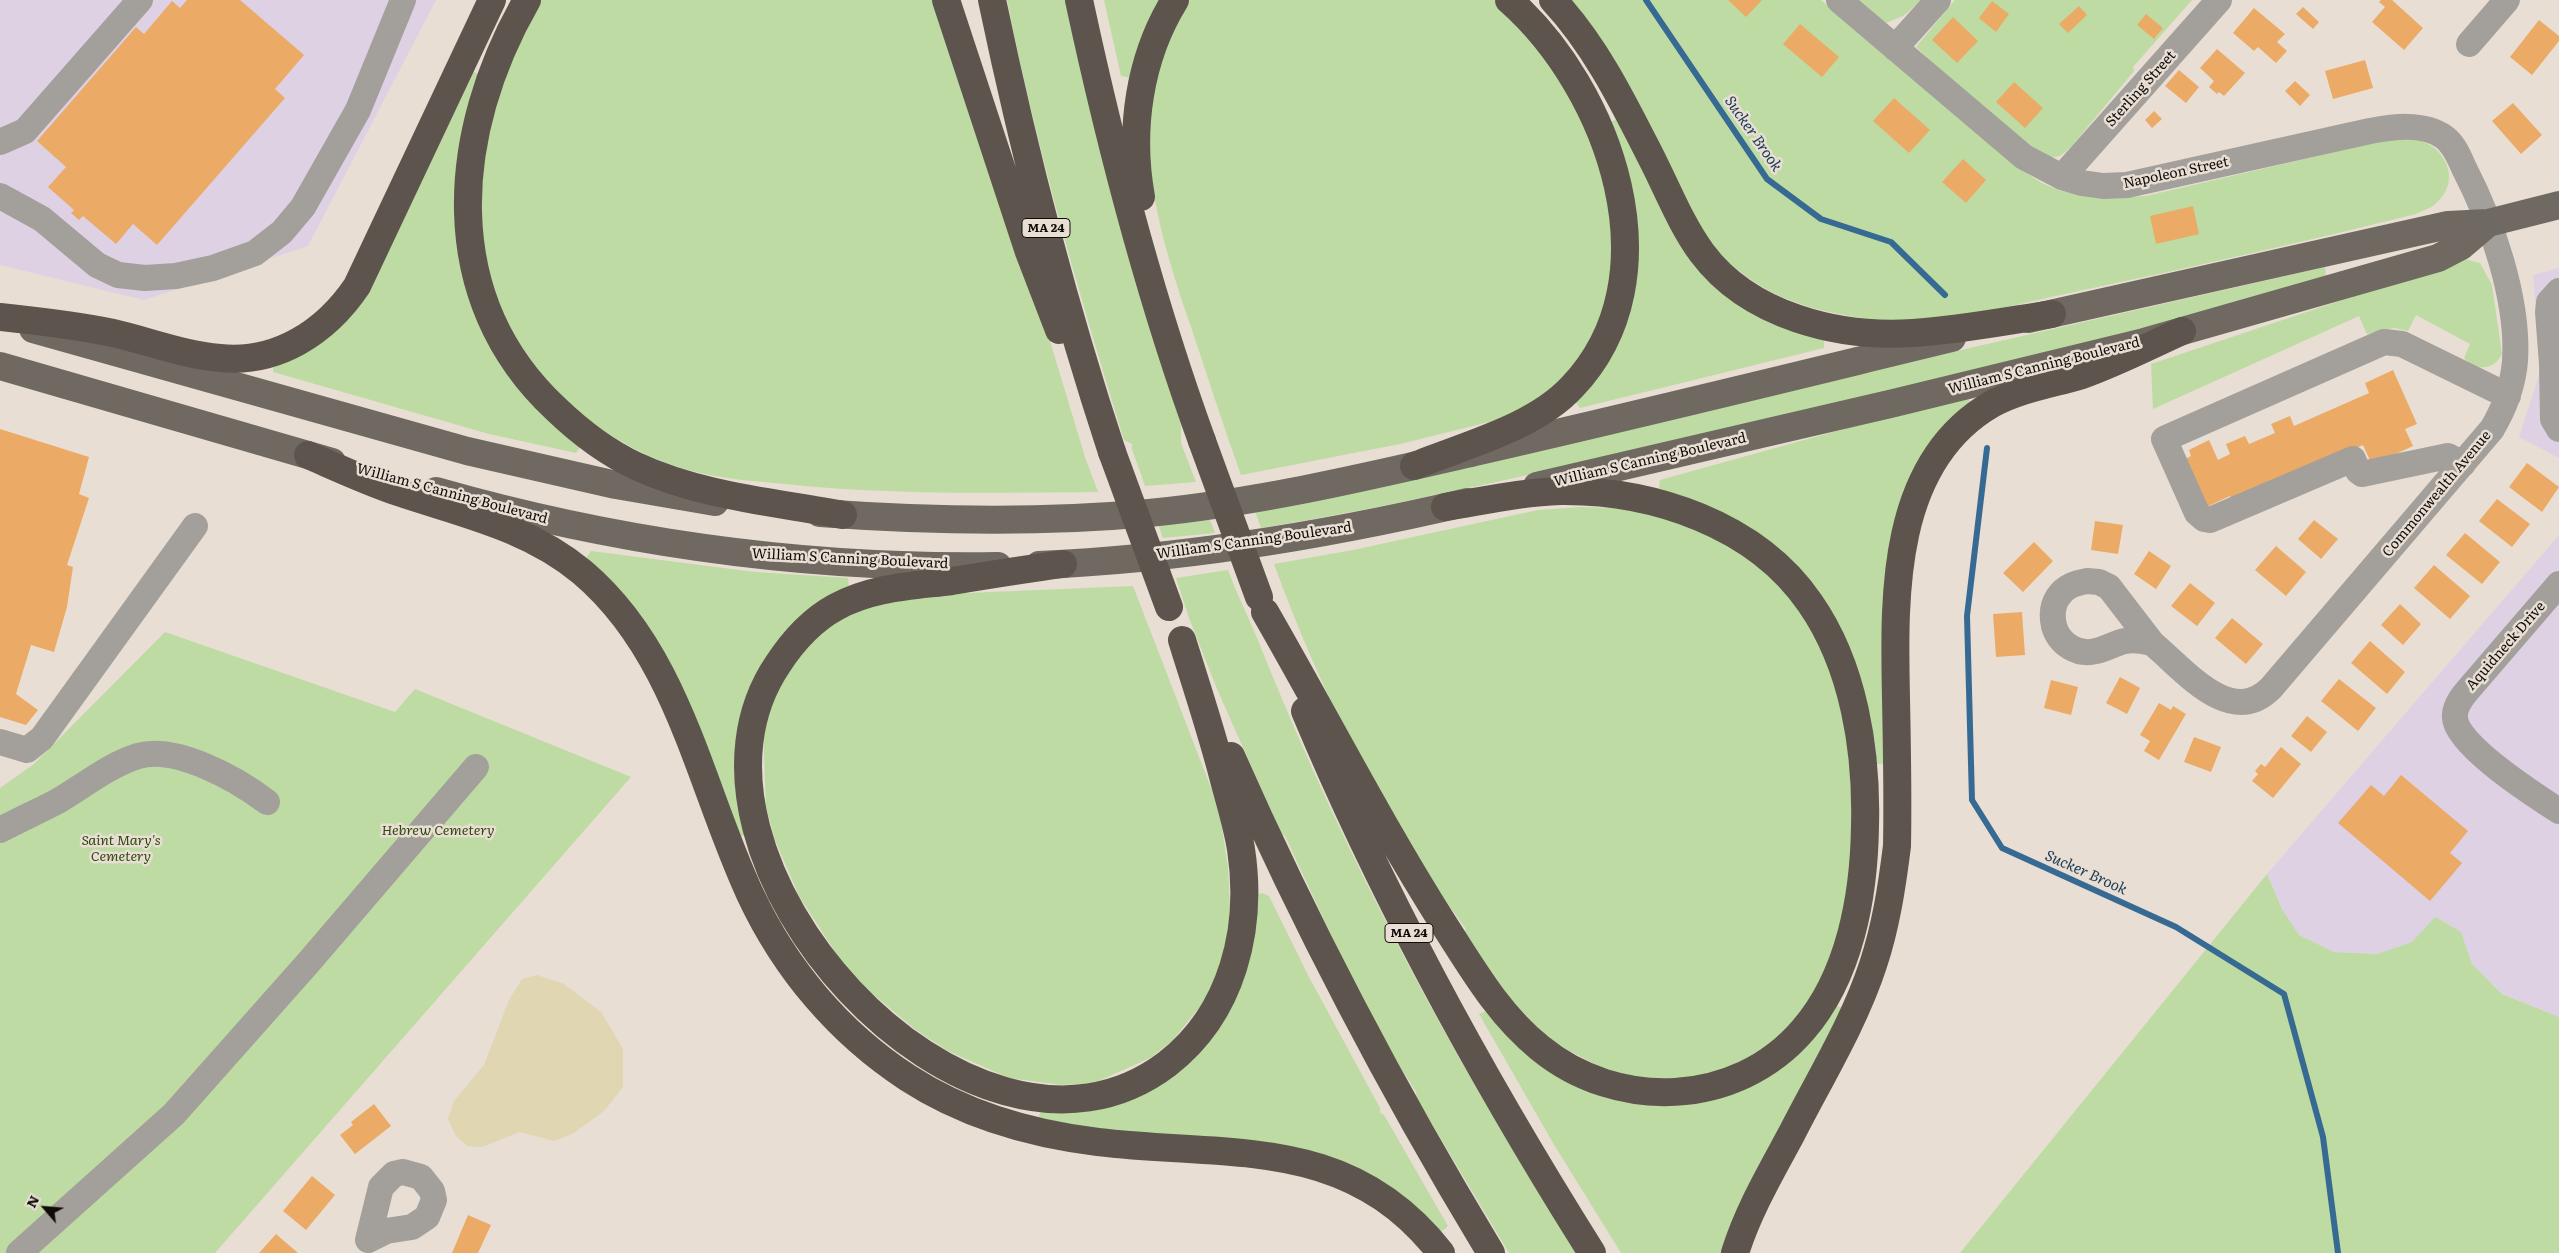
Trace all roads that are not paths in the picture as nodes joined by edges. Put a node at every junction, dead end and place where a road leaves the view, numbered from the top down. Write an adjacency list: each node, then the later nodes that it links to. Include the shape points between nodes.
1 (140, 0): 17 (street, via 25,130)
2 (404, 0): 23 (street, via 358,110 293,220 269,244 233,262 176,276)
3 (492, 0): 26 (highway, via 357,286 333,317 303,340 272,353 222,358 85,328)
4 (527, 0): 39 (highway, via 502,48 485,93 475,137 470,183 470,231 476,276 489,319 508,354 533,386 563,416 598,444 637,466 712,491)
5 (946, 0): 32 (highway, via 1042,291)
6 (992, 0): 32 (highway, MA 24, via 1040,204)
7 (1079, 0): 34 (highway, MA 24, via 1125,195)
8 (1175, 0): 34 (highway, via 1157,34 1144,74 1136,161 1149,234)
9 (1509, 0): 37 (highway, via 1556,50 1580,88 1601,132 1617,184 1624,232 1621,297 1616,319 1597,356 1572,388 1557,401 1511,428)
10 (1553, 0): 25 (highway, via 1594,51 1691,237 1714,268 1741,291 1801,319 1835,328 1877,333 1939,330)
11 (1839, 0): 16 (street, Napoleon Street)
12 (1938, 0): 16 (street)
13 (2219, 0): 18 (street, Sterling Street)
14 (2507, 0): 15 (street)
15 (2469, 44)
16 (1895, 48): 18 (street, Napoleon Street, via 2008,146)
17 (0, 142)
18 (2062, 177): 22 (street, Napoleon Street, via 2103,186 2127,185 2370,131 2419,128 2437,133 2450,142)
19 (0, 180): 23 (street, via 51,207 109,256)
20 (0, 196): 23 (street, via 42,220 107,271)
21 (2559, 205): 22 (main road, William S Canning Boulevard)
22 (2488, 223): 25 (main road, William S Canning Boulevard, via 2448,224); 27 (main road, William S Canning Boulevard, via 2461,246 2438,258); 29 (street, Commonwealth Avenue, via 2508,294)
23 (145, 278)
24 (2559, 291): 28 (street, via 2549,302)
25 (2052, 314): 37 (main road, William S Canning Boulevard)
26 (0, 318): 39 (main road, William S Canning Boulevard, via 422,439 540,469 691,498)
27 (2182, 331): 38 (main road, William S Canning Boulevard, via 1886,405); 55 (highway, via 2107,365 2016,394 1992,405 1950,440 1922,486 1907,527 1897,582 1897,846 1881,937 1866,985 1753,1206)
28 (2555, 342): 29 (street); 33 (street, via 2552,420)
29 (2515, 343): 31 (street, Commonwealth Avenue, via 2514,377)
30 (0, 366): 35 (main road, William S Canning Boulevard)
31 (2508, 396): 36 (street, Commonwealth Avenue, via 2492,428); 36 (street, via 2402,344 2384,342 2164,439 2197,513 2210,520 2353,459 2362,474 2448,456)
32 (1103, 425): 44 (highway, MA 24, bridge)
33 (2559, 429)
34 (1200, 438): 43 (highway, MA 24, bridge)
35 (308, 455): 41 (main road, William S Canning Boulevard, via 530,516 683,545 872,563); 52 (highway, via 390,489 506,526 552,550 609,597 636,631 664,680 749,892 771,936 820,1003 849,1032 910,1079 970,1110 1049,1134 1098,1142 1281,1158 1336,1172 1385,1198 1409,1218)
36 (2463, 464): 45 (street, Commonwealth Avenue, via 2271,688 2254,700 2231,702 2211,693)
37 (1414, 466): 39 (main road, William S Canning Boulevard, via 1262,498 1148,513 997,519)
38 (1445, 507): 41 (main road, William S Canning Boulevard, via 1266,541); 43 (highway, via 1561,491 1631,497 1664,504 1697,516 1760,552 1798,588 1828,634 1853,704 1865,775 1865,842 1858,905 1844,956 1821,1005 1804,1030 1781,1052 1756,1069 1729,1082 1701,1090 1647,1093 1594,1080 1545,1052 1522,1033 1484,987 1397,850)
39 (843, 515)
40 (195, 526): 46 (street, via 42,738 27,750)
41 (1063, 564): 44 (highway, via 891,589 850,600 815,621 786,652 765,685 752,723 747,762 750,799 771,869 793,917 821,958 854,996 890,1029 948,1067 988,1086 1034,1098 1079,1098 1106,1093 1139,1081 1182,1052 1213,1014 1234,969 1244,902 1242,861 1213,736)
42 (2559, 584): 49 (street, Aquidneck Drive, via 2467,690 2455,718 2458,729 2475,749)
43 (1262, 605): 54 (highway, MA 24, via 1322,753 1388,893 1496,1095)
44 (1182, 640): 53 (highway, MA 24, via 1272,847 1341,988 1415,1124)
45 (2152, 643)
46 (0, 742)
47 (476, 767): 51 (street, via 308,964 174,1114)
48 (267, 802): 50 (street, via 245,785 221,773 157,754 138,756 115,767)
49 (2559, 811)
50 (0, 830)
51 (19, 1253)
52 (1441, 1253)
53 (1492, 1253)
54 (1592, 1253)
55 (1735, 1253)

